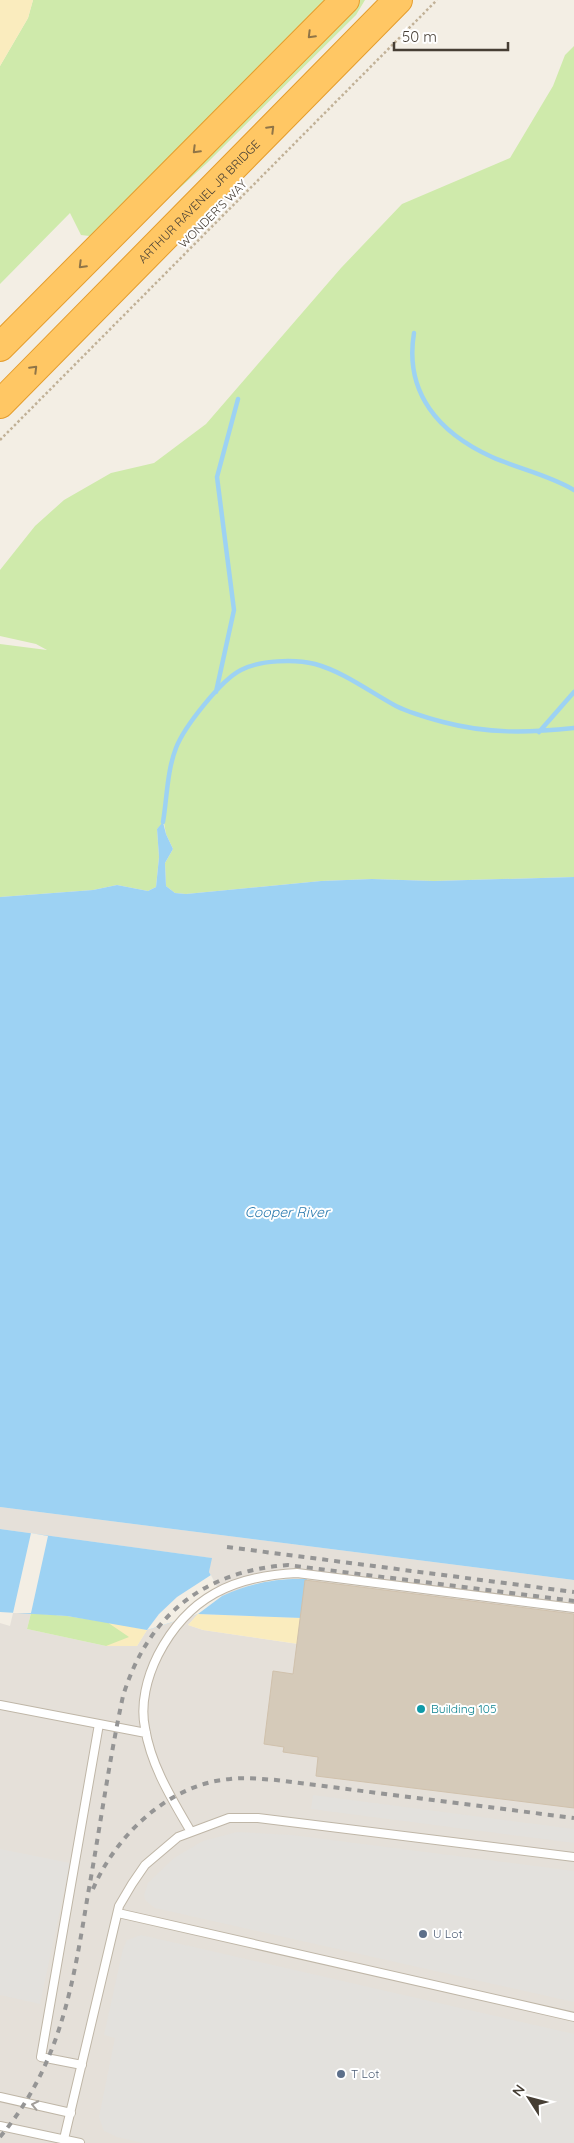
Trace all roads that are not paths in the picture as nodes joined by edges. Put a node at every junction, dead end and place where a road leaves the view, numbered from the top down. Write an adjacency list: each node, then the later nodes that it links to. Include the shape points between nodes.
1 (345, 0): 3 (highway, one-way to 3)
2 (398, 0): 4 (highway, ARTHUR RAVENEL JR BRIDGE, one-way to 2)
3 (0, 348)
4 (0, 404)
5 (574, 1608): 8 (lane, via 297,1573 264,1575 213,1594 188,1612 167,1637 147,1682 144,1702)
6 (0, 1705): 7 (lane)
7 (99, 1724): 8 (lane); 13 (lane, via 41,2057)
8 (146, 1733): 9 (lane, via 162,1781)
9 (191, 1832): 10 (lane, via 229,1818 258,1818); 11 (lane, via 178,1837 145,1866)
10 (574, 1857)
11 (118, 1913): 12 (lane); 13 (lane)
12 (574, 2017)
13 (82, 2065): 15 (lane)
14 (0, 2097): 15 (lane, one-way to 14)
15 (71, 2113): 17 (lane)
16 (0, 2126): 17 (lane)
17 (64, 2139): 18 (lane)
18 (80, 2143)

